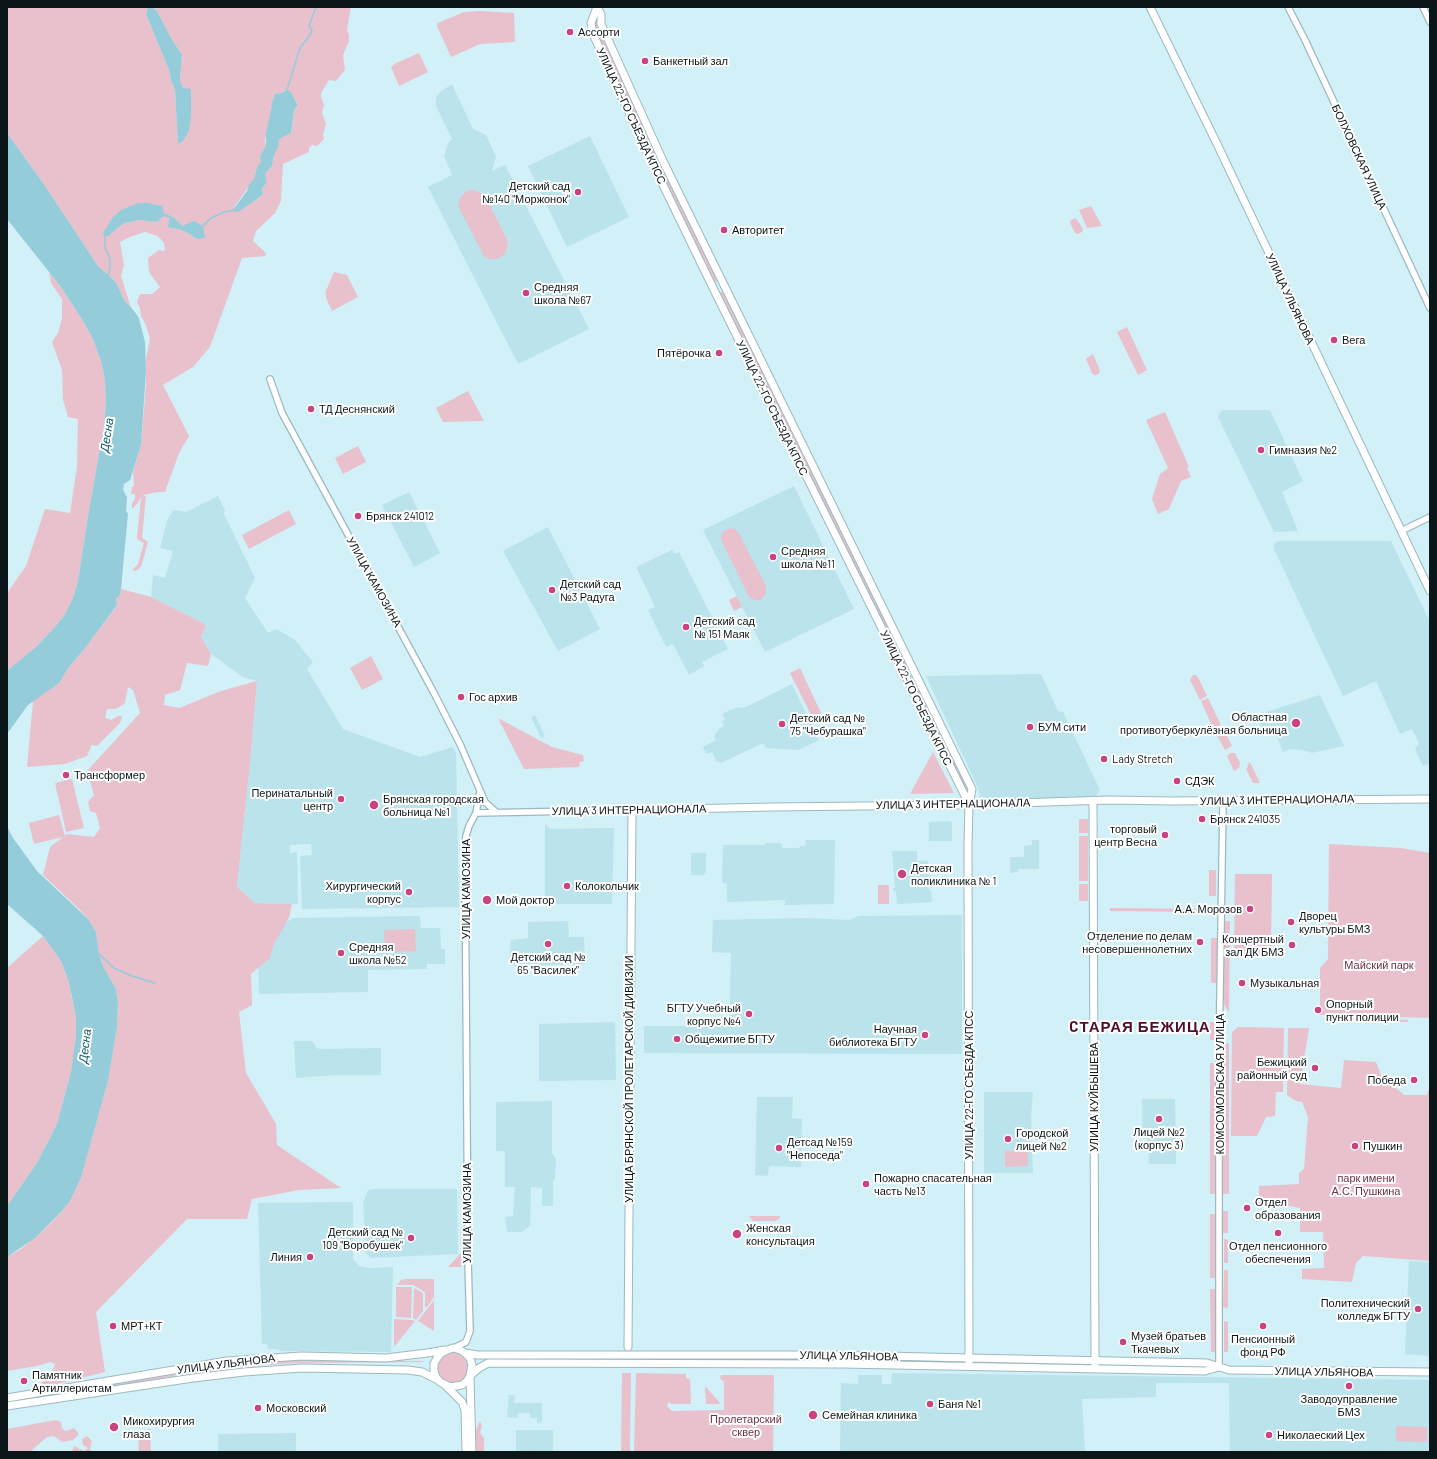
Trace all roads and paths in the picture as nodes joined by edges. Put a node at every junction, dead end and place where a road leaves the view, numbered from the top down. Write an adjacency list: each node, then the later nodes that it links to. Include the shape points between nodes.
1 (597, 7): 6 (main road, УЛИЦА 22-ГО СЪЕЗДА КПСС, via 601,14 601,24 627,82); 7 (main road, УЛИЦА 22-ГО СЪЕЗДА КПСС, via 591,23 593,34)
2 (1150, 7): 11 (main road, УЛИЦА УЛЬЯНОВА)
3 (1288, 7): 8 (street, БОЛХОВСКАЯ УЛИЦА)
4 (1423, 7): 5 (street)
5 (1430, 22)
6 (725, 288): 7 (main road); 13 (main road, УЛИЦА 22-ГО СЪЕЗДА КПСС)
7 (715, 292): 14 (main road, УЛИЦА 22-ГО СЪЕЗДА КПСС)
8 (1430, 308)
9 (270, 379): 15 (street, УЛИЦА КАМОЗИНА, via 282,413 437,698)
10 (1430, 517): 11 (street)
11 (1401, 532): 12 (main road, УЛИЦА УЛЬЯНОВА)
12 (1430, 591)
13 (915, 673): 14 (main road); 19 (main road, УЛИЦА 22-ГО СЪЕЗДА КПСС, via 972,789)
14 (906, 678): 19 (main road, УЛИЦА 22-ГО СЪЕЗДА КПСС)
15 (480, 792): 21 (street, via 485,802); 22 (street, УЛИЦА КАМОЗИНА)
16 (1430, 799): 18 (main road, УЛИЦА 3 ИНТЕРНАЦИОНАЛА)
17 (1093, 801): 18 (main road, УЛИЦА 3 ИНТЕРНАЦИОНАЛА); 19 (main road, УЛИЦА 3 ИНТЕРНАЦИОНАЛА); 27 (main road, УЛИЦА КУЙБЫШЕВА)
18 (1223, 801): 29 (street, КОМСОМОЛЬСКАЯ УЛИЦА, via 1219,1058)
19 (968, 804): 20 (main road, УЛИЦА 3 ИНТЕРНАЦИОНАЛА); 26 (main road, УЛИЦА 22-ГО СЪЕЗДА КПСС)
20 (632, 810): 21 (street, УЛИЦА 3 ИНТЕРНАЦИОНАЛА); 23 (main road, УЛИЦА БРЯНСКОЙ ПРОЛЕТАРСКОЙ ДИВИЗИИ)
21 (496, 812): 22 (street, УЛИЦА 3 ИНТЕРНАЦИОНАЛА)
22 (476, 813): 24 (street, УЛИЦА КАМОЗИНА, via 466,836 470,1331 466,1342)
23 (628, 1347)
24 (450, 1349): 25 (main road); 33 (main road, via 441,1353 434,1364 436,1377); 34 (main road, УЛИЦА УЛЬЯНОВА, via 386,1358 302,1356 227,1361)
25 (466, 1353): 26 (main road, УЛИЦА УЛЬЯНОВА); 32 (main road, via 472,1365)
26 (969, 1358): 27 (main road, УЛИЦА УЛЬЯНОВА); 28 (main road, УЛИЦА 22-ГО СЪЕЗДА КПСС)
27 (1095, 1360): 29 (main road, УЛИЦА УЛЬЯНОВА, via 1207,1363); 30 (main road, УЛИЦА КУЙБЫШЕВА)
28 (969, 1366): 30 (main road, УЛИЦА УЛЬЯНОВА); 32 (main road, УЛИЦА УЛЬЯНОВА, via 488,1364 478,1368)
29 (1219, 1367): 30 (main road, УЛИЦА УЛЬЯНОВА, via 1205,1371); 31 (main road, УЛИЦА УЛЬЯНОВА, via 1229,1370)
30 (1095, 1369)
31 (1430, 1372)
32 (470, 1376): 33 (main road, via 462,1385); 37 (main road)
33 (442, 1383): 35 (main road, УЛИЦА УЛЬЯНОВА, via 422,1372 408,1370 302,1368 201,1377); 36 (main road, via 462,1402 465,1410)
34 (7, 1398)
35 (7, 1406)
36 (466, 1452)
37 (472, 1452)

